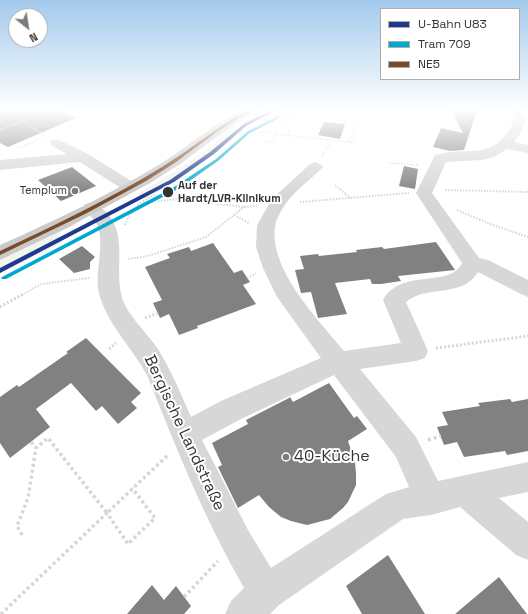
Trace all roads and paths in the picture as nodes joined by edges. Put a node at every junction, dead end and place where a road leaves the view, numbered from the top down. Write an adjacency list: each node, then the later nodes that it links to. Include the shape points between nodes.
1 (39, 139): 15 (path)
2 (203, 139): 12 (main road)
3 (206, 139): 12 (main road)
4 (274, 139): 8 (path, via 272,142)
5 (325, 139): 9 (path)
6 (350, 139): 9 (path)
7 (511, 139): 13 (street)
8 (267, 142)
9 (347, 142): 11 (path)
10 (57, 143): 16 (street)
11 (355, 143)
12 (198, 144): 22 (main road)
13 (506, 145): 14 (street); 19 (street, via 488,155 442,157)
14 (528, 149)
15 (13, 150)
16 (83, 157): 18 (street); 22 (street)
17 (389, 163): 19 (path)
18 (0, 165)
19 (436, 166): 23 (street)
20 (315, 167): 27 (street)
21 (335, 186): 26 (path)
22 (130, 187): 29 (main road)
23 (424, 191): 24 (path); 26 (path); 31 (path, via 468,215); 33 (street)
24 (528, 192)
25 (155, 195): 28 (path)
26 (350, 198): 27 (path, via 307,202)
27 (280, 200): 39 (street, via 266,225 266,247 273,268 285,291)
28 (140, 203): 30 (path, via 129,215); 34 (path, via 179,199 244,207 206,237 148,256 123,260)
29 (91, 208): 32 (main road); 34 (street, Bergische Landstraße, via 106,223 110,248)
30 (125, 231)
31 (528, 237)
32 (0, 253)
33 (472, 263): 35 (street); 38 (street, via 470,271 462,280 415,287 404,291 394,300)
34 (109, 268): 36 (path, via 42,284); 40 (street, Bergische Landstraße, via 110,295 116,310 158,372)
35 (528, 289)
36 (0, 307)
37 (528, 336): 38 (path)
38 (416, 351): 39 (street)
39 (338, 362): 40 (street, via 231,410); 46 (street, via 406,447)
40 (186, 438): 44 (path); 49 (street, Bergische Landstraße)
41 (31, 442): 42 (path)
42 (36, 448): 47 (path, via 48,438); 48 (path, via 25,514 17,526)
43 (528, 477): 45 (street)
44 (132, 488): 47 (path); 47 (path, via 155,518 128,544)
45 (464, 490): 46 (street); 50 (street)
46 (431, 498): 52 (street, via 397,505)
47 (107, 513): 53 (path)
48 (22, 535)
49 (236, 542): 51 (path); 52 (street, Bergische Landstraße)
50 (528, 543)
51 (184, 597)
52 (255, 603)
53 (1, 614)

